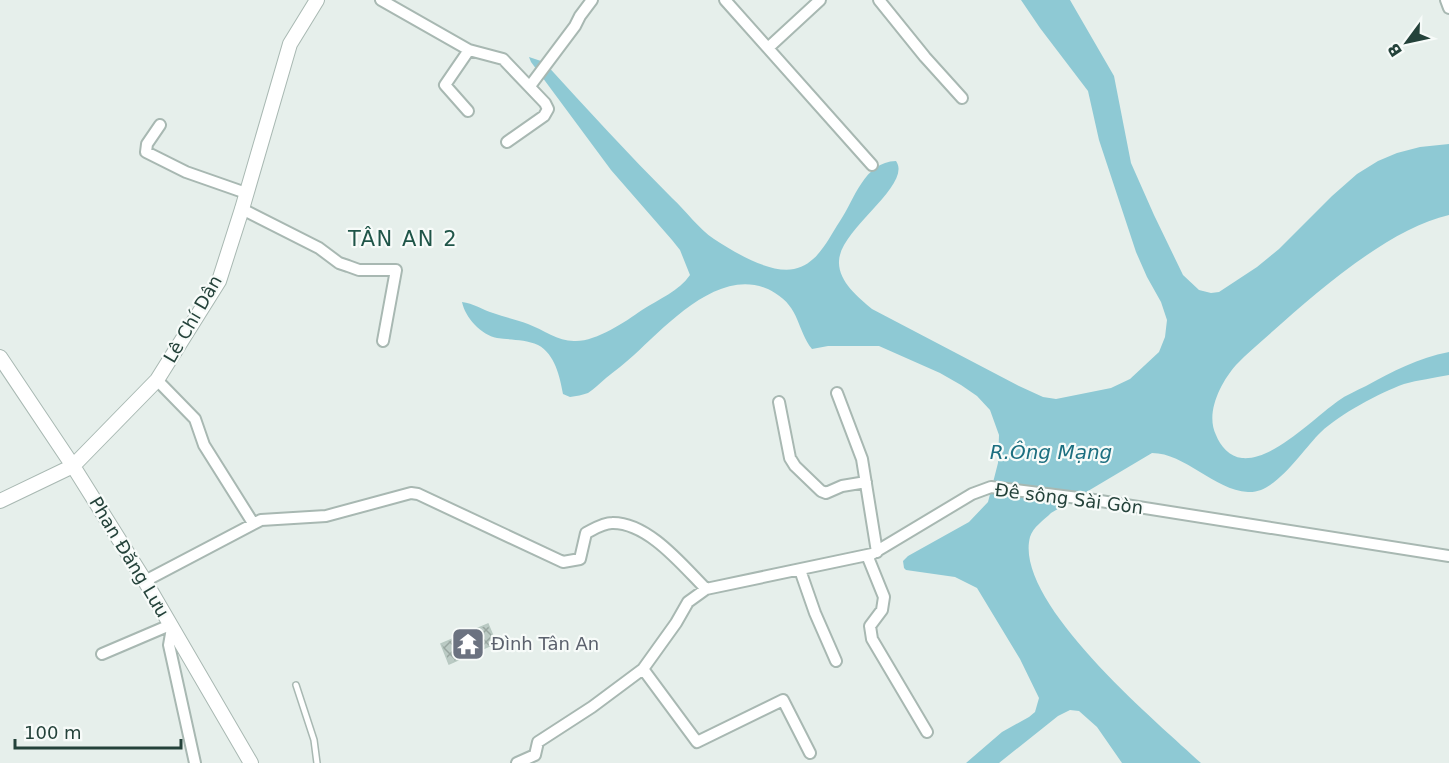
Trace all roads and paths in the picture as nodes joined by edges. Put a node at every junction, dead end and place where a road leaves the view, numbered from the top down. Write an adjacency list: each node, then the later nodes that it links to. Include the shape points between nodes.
1 (317, 0): 17 (street, Lê Chí Dân, via 290,44)
2 (381, 0): 10 (street)
3 (592, 0): 11 (street)
4 (726, 0): 9 (street)
5 (820, 0): 9 (street)
6 (879, 0): 12 (street)
7 (1446, 0): 8 (street)
8 (1449, 8)
9 (768, 48): 16 (street)
10 (469, 50): 11 (street, via 502,58); 13 (street, via 445,86)
11 (530, 86): 15 (street, via 548,109)
12 (962, 98)
13 (468, 111)
14 (160, 125): 17 (street, via 146,152 186,172)
15 (507, 142)
16 (872, 165)
17 (246, 193): 18 (street, Lê Chí Dân)
18 (242, 209): 19 (street, via 348,266 359,270 396,270); 21 (street, Lê Chí Dân, via 219,281)
19 (383, 341)
20 (0, 357): 24 (street, Phan Đăng Lưu)
21 (158, 380): 24 (street, Lê Chí Dân); 27 (street, via 195,419 204,445)
22 (837, 393): 25 (street, via 862,459)
23 (779, 402): 25 (street, via 790,458 821,491)
24 (73, 466): 26 (street, Lê Chí Dân); 31 (street, Phan Đăng Lưu)
25 (866, 482): 28 (street)
26 (0, 501)
27 (253, 524): 31 (street); 32 (street, via 269,519 326,516 418,494 563,562 580,559 586,533 610,522 624,524 647,534 668,550)
28 (872, 554): 29 (street, Đê sông Sài Gòn, via 972,494 991,488); 30 (street, Đê sông Sài Gòn); 38 (street, via 884,597 882,610 870,626 872,639)
29 (1449, 556)
30 (800, 570): 32 (street, Đê sông Sài Gòn); 35 (street)
31 (145, 581): 33 (street, Phan Đăng Lưu)
32 (706, 589): 36 (street, via 688,602)
33 (171, 627): 34 (street); 41 (street, via 169,645); 42 (street, Phan Đăng Lưu)
34 (102, 654)
35 (836, 661)
36 (643, 669): 39 (street, via 697,742 783,700); 40 (street, via 538,742)
37 (296, 685): 43 (lane, via 314,740)
38 (927, 732)
39 (810, 753)
40 (536, 755): 44 (street); 45 (street)
41 (195, 763)
42 (251, 763)
43 (317, 763)
44 (517, 763)
45 (545, 763)

